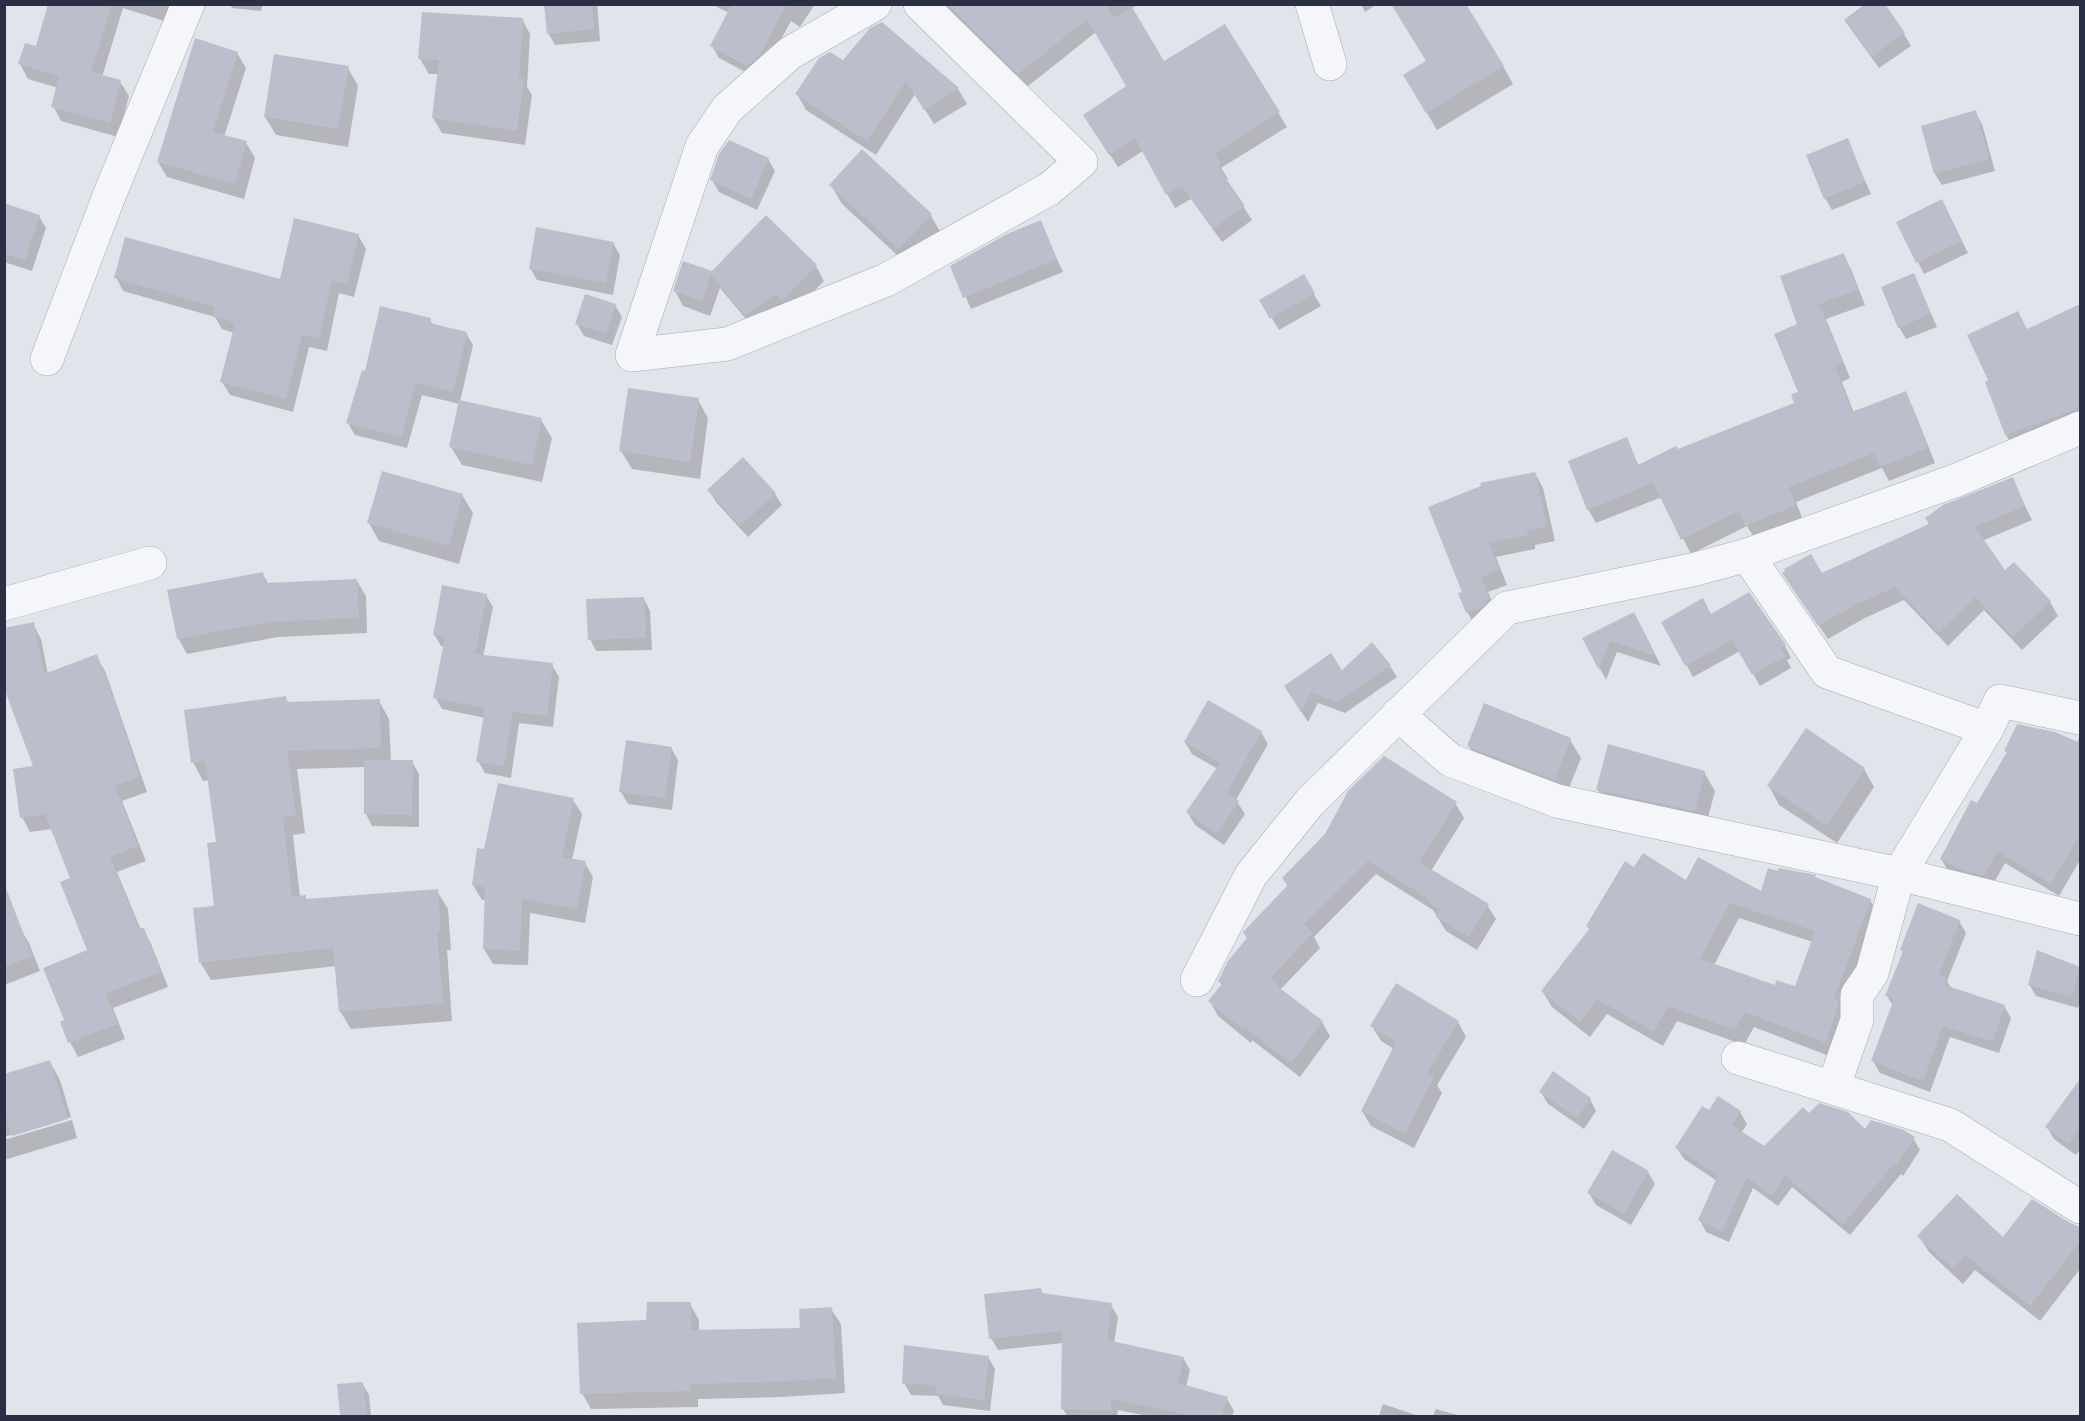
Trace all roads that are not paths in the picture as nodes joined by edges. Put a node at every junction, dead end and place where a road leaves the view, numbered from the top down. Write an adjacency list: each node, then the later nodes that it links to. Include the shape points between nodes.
1 (188, 4): 6 (street)
2 (875, 4): 3 (street, via 790,53 727,109 702,146 632,355 727,344 886,280 1049,189 1081,162)
3 (920, 4)
4 (1312, 4): 5 (street)
5 (1330, 64)
6 (47, 359)
7 (2079, 430): 8 (street, via 1957,480)
8 (1747, 555): 11 (street, via 1507,608); 13 (street, via 1827,672)
9 (150, 563): 10 (street)
10 (4, 604)
11 (1398, 714): 14 (street, via 1450,760 1557,801); 16 (street, via 1311,802 1251,875)
12 (2080, 718): 13 (street, via 2000,701)
13 (1987, 729): 14 (street)
14 (1899, 874): 15 (street); 18 (street, via 1872,973 1857,995 1857,1020)
15 (2080, 919)
16 (1197, 980)
17 (1738, 1058): 18 (street)
18 (1833, 1088): 19 (street, via 1950,1125)
19 (2080, 1207)

